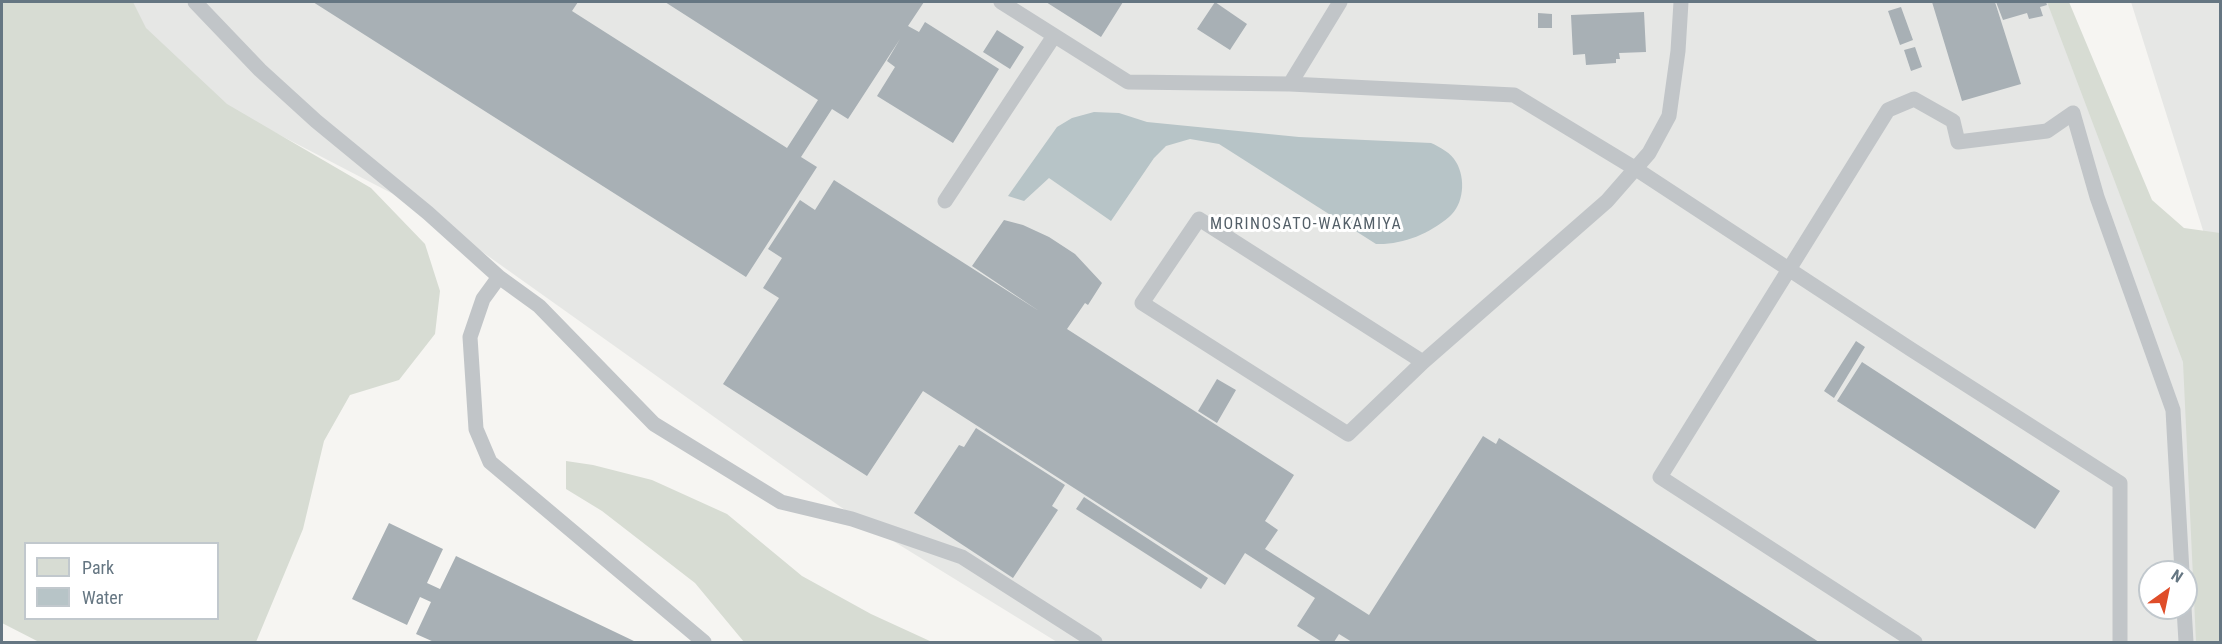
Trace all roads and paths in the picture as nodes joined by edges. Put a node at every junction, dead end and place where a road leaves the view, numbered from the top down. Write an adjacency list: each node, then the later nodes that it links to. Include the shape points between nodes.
1 (195, 2): 10 (lane, via 315,121)
2 (1001, 2): 5 (lane)
3 (1340, 2): 6 (lane)
4 (1681, 2): 7 (lane, via 1669,116)
5 (1054, 36): 6 (lane, via 1128,82); 8 (lane)
6 (1290, 84): 7 (lane, via 1514,95)
7 (1636, 169): 9 (lane); 11 (lane, via 1607,201)
8 (945, 201)
9 (1789, 270): 12 (lane, via 1888,110 1914,99 1953,121 1958,142 2047,131 2073,113 2097,197 2173,410); 16 (lane, via 1660,477); 17 (lane, via 2120,483)
10 (499, 277): 14 (lane, via 483,299 470,337 476,429 490,462); 15 (lane, via 540,306 654,424 763,491 782,502 852,519 962,557)
11 (1423, 362): 11 (lane, via 1348,434 1142,303 1199,219)
12 (2181, 560)
13 (2185, 620): 18 (lane)
14 (704, 642)
15 (1095, 642)
16 (1915, 642)
17 (2121, 642)
18 (2186, 642)

